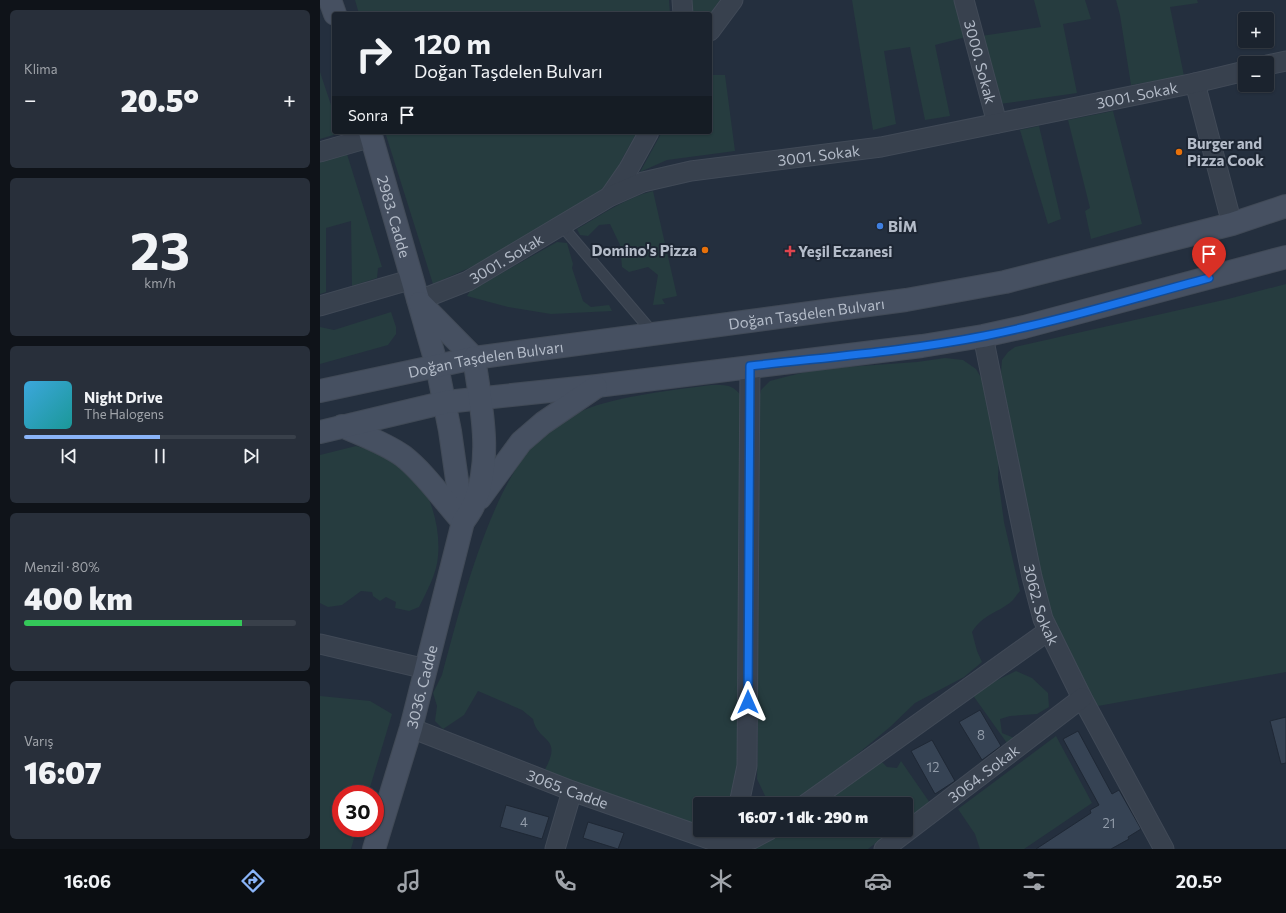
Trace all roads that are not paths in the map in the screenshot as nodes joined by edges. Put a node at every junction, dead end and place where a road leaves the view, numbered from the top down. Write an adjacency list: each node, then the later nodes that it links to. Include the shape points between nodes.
1 (330, 0): 5 (main road)
2 (682, 0): 6 (street)
3 (733, 0): 7 (street)
4 (964, 0): 12 (street, 3000. Sokak)
5 (334, 12)
6 (683, 12)
7 (712, 29)
8 (1286, 61): 9 (street)
9 (1274, 64)
10 (1238, 73): 11 (street, 3001. Sokak)
11 (1195, 83): 12 (street, 3001. Sokak); 18 (street)
12 (997, 123): 16 (street, 3001. Sokak, via 882,147 691,171 643,182)
13 (371, 134): 15 (street); 21 (main road, 2983. Cadde)
14 (649, 134): 16 (street)
15 (320, 152)
16 (609, 197): 19 (street, 3001. Sokak)
17 (1286, 206): 18 (main road, Doğan Taşdelen Bulvarı)
18 (1232, 224): 24 (main road, Doğan Taşdelen Bulvarı, via 971,289)
19 (562, 226): 22 (street, 3001. Sokak, via 468,281); 24 (lane)
20 (1286, 257): 25 (main road)
21 (413, 279): 22 (main road, 2983. Cadde); 23 (street)
22 (417, 301): 26 (main road); 27 (main road, 2983. Cadde)
23 (320, 306)
24 (654, 334): 26 (main road, Doğan Taşdelen Bulvarı)
25 (983, 336): 28 (main road, via 922,346); 36 (street, 3062. Sokak, via 1035,591)
26 (474, 358): 27 (main road, Doğan Taşdelen Bulvarı); 31 (main road, 3036. Cadde)
27 (437, 366): 30 (main road, Doğan Taşdelen Bulvarı); 32 (main road, 2983. Cadde)
28 (750, 366): 29 (main road); 42 (street, via 747,766)
29 (597, 386): 31 (main road); 35 (main road, via 543,423 521,442)
30 (320, 391)
31 (480, 397): 32 (main road); 35 (main road, 3036. Cadde, via 484,443 482,473 474,505)
32 (446, 402): 33 (main road); 35 (main road, 3036. Cadde)
33 (342, 426): 34 (main road); 35 (main road, via 406,459 420,471)
34 (320, 432)
35 (463, 522): 38 (main road, 3036. Cadde)
36 (1048, 631): 39 (street, 3062. Sokak); 43 (street)
37 (320, 644): 38 (street)
38 (426, 669): 40 (main road, 3036. Cadde)
39 (1082, 698): 46 (street, 3062. Sokak); 49 (street, 3064. Sokak)
40 (411, 728): 41 (street, 3065. Cadde); 47 (main road, 3036. Cadde)
41 (572, 791): 45 (street, 3065. Cadde); 48 (street)
42 (740, 797)
43 (816, 797)
44 (756, 837): 45 (street)
45 (727, 841)
46 (1161, 848)
47 (374, 849)
48 (555, 849)
49 (884, 849)

